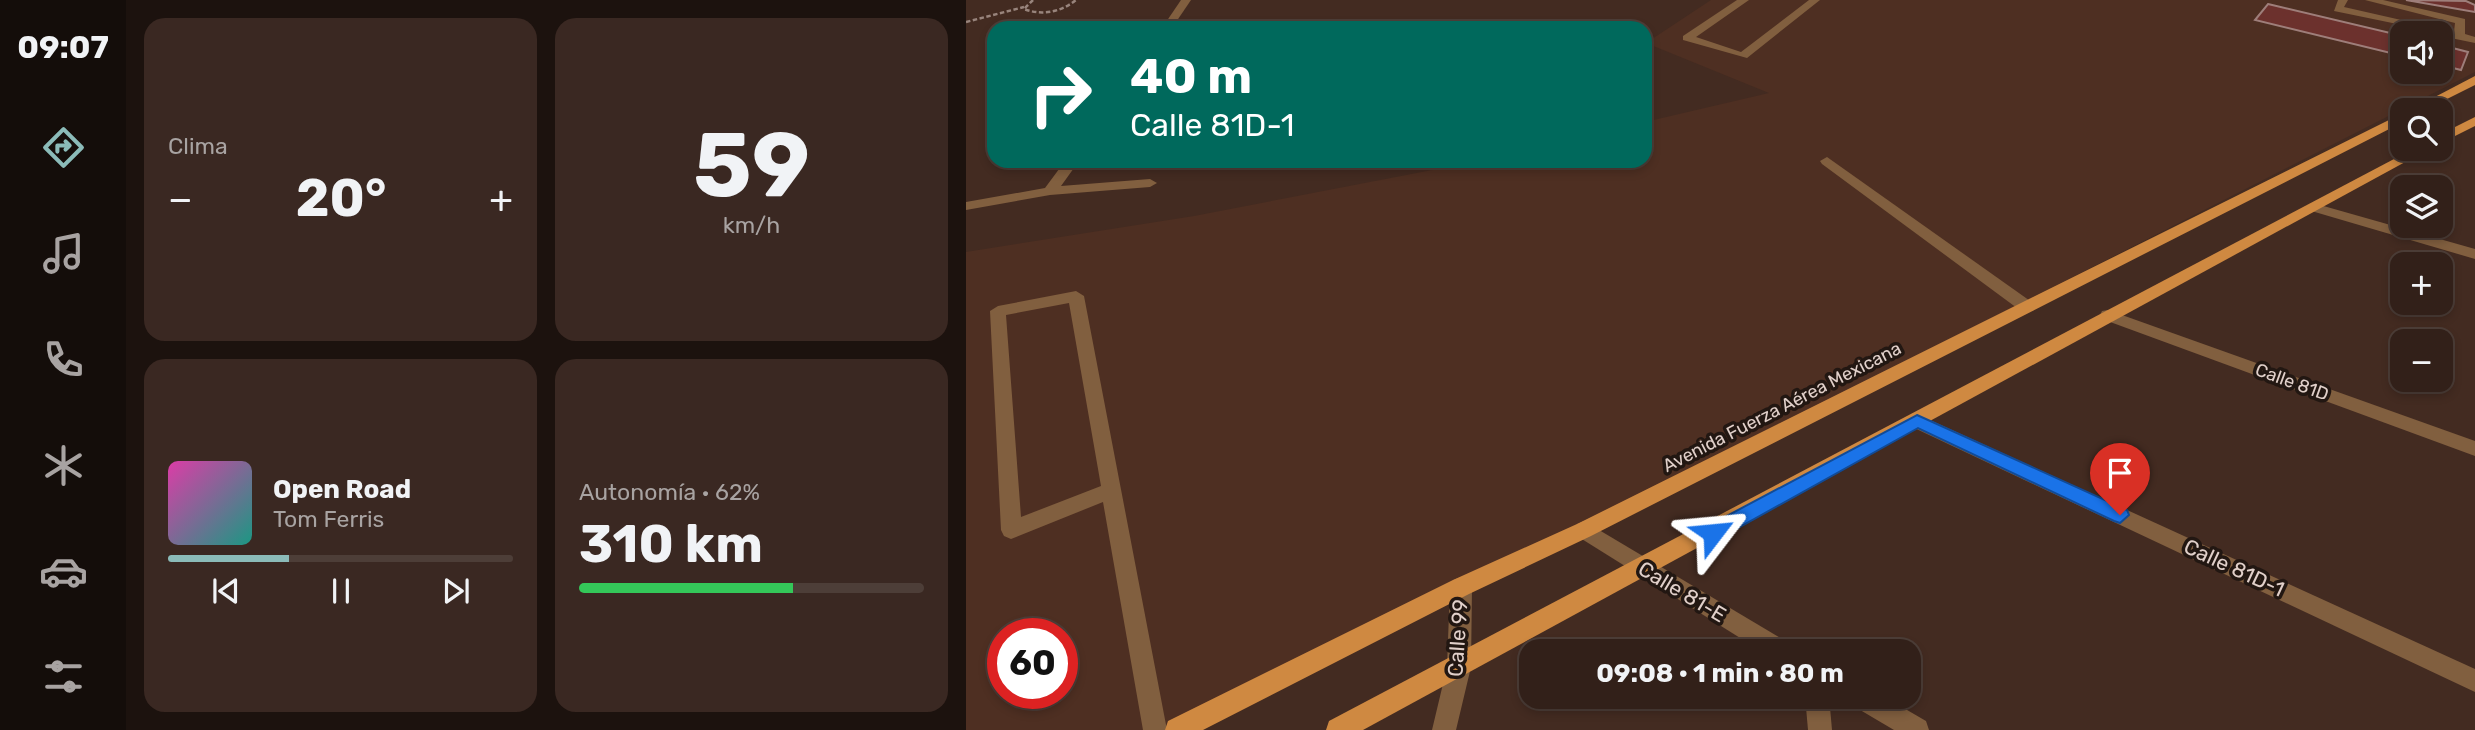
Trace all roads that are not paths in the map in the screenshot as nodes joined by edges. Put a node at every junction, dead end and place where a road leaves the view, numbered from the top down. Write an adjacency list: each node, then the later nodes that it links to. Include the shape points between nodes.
1 (1186, 0): 6 (street)
2 (1744, 0): 3 (street, via 1687,38 1743,56)
3 (1815, 0)
4 (2343, 0): 7 (street, via 2338,9)
5 (2370, 0): 7 (street, via 2461,21)
6 (1172, 21)
7 (2459, 36): 8 (street)
8 (2475, 40)
9 (2473, 83): 10 (main road)
10 (2441, 98)
11 (2475, 121): 13 (main road)
12 (2390, 124): 22 (main road, Avenida Fuerza Aérea Mexicana)
13 (2453, 133)
14 (1827, 161): 22 (street)
15 (2399, 161): 20 (main road)
16 (1067, 168): 18 (street)
17 (1150, 183): 18 (street)
18 (1050, 191): 19 (street)
19 (966, 206)
20 (2313, 207): 21 (street); 23 (main road)
21 (2475, 254)
22 (2027, 307): 27 (main road, Avenida Fuerza Aérea Mexicana)
23 (2108, 316): 24 (main road); 25 (street, Calle 81D)
24 (1917, 421): 28 (main road); 32 (street, Calle 81D-1)
25 (2475, 449)
26 (1111, 490): 26 (street, via 1011,530 998,311 1076,296); 35 (street)
27 (1584, 530): 28 (street, Calle 81-E); 29 (main road, Avenida Fuerza Aérea Mexicana)
28 (1645, 570): 30 (street, Calle 81-E); 31 (main road)
29 (1461, 587): 31 (street, Calle 99); 36 (main road, Avenida Fuerza Aérea Mexicana)
30 (1761, 639)
31 (1459, 667): 37 (main road); 38 (street, Calle 99)
32 (2475, 681)
33 (1818, 709): 39 (street)
34 (1881, 709): 40 (street)
35 (1155, 730)
36 (1177, 730)
37 (1338, 730)
38 (1444, 730)
39 (1820, 730)
40 (1917, 730)

